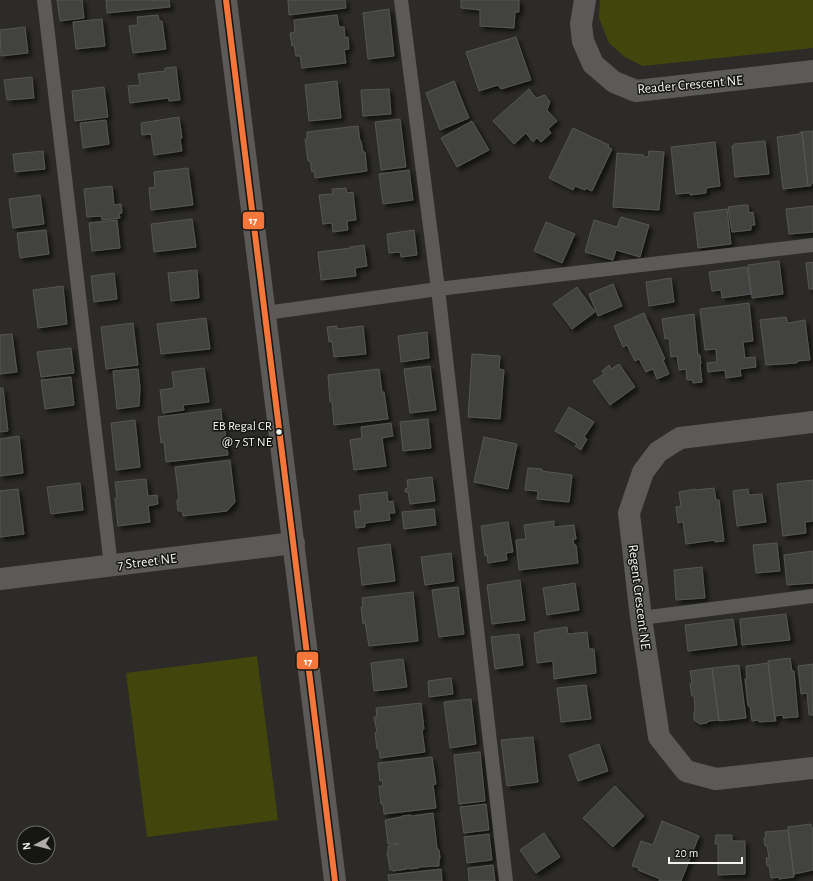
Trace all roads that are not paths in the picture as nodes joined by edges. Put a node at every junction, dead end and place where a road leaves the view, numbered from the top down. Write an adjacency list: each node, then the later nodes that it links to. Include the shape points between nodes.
1 (44, 0): 11 (lane)
2 (226, 0): 8 (street)
3 (401, 0): 7 (lane)
4 (585, 0): 5 (street, Reader Crescent NE, via 580,24 583,42 593,64 614,82 636,91)
5 (813, 71)
6 (813, 245): 7 (lane)
7 (438, 289): 8 (lane); 17 (lane)
8 (266, 313): 10 (street)
9 (813, 422): 14 (street, Regent Crescent NE, via 680,438 658,452 643,472 630,513)
10 (294, 543): 11 (street, 7 Street NE); 16 (street)
11 (111, 566): 12 (street, 7 Street NE)
12 (0, 579)
13 (813, 596): 14 (lane)
14 (641, 618): 15 (street, Regent Crescent NE, via 659,737 686,771 716,779)
15 (813, 768)
16 (335, 881)
17 (506, 881)

